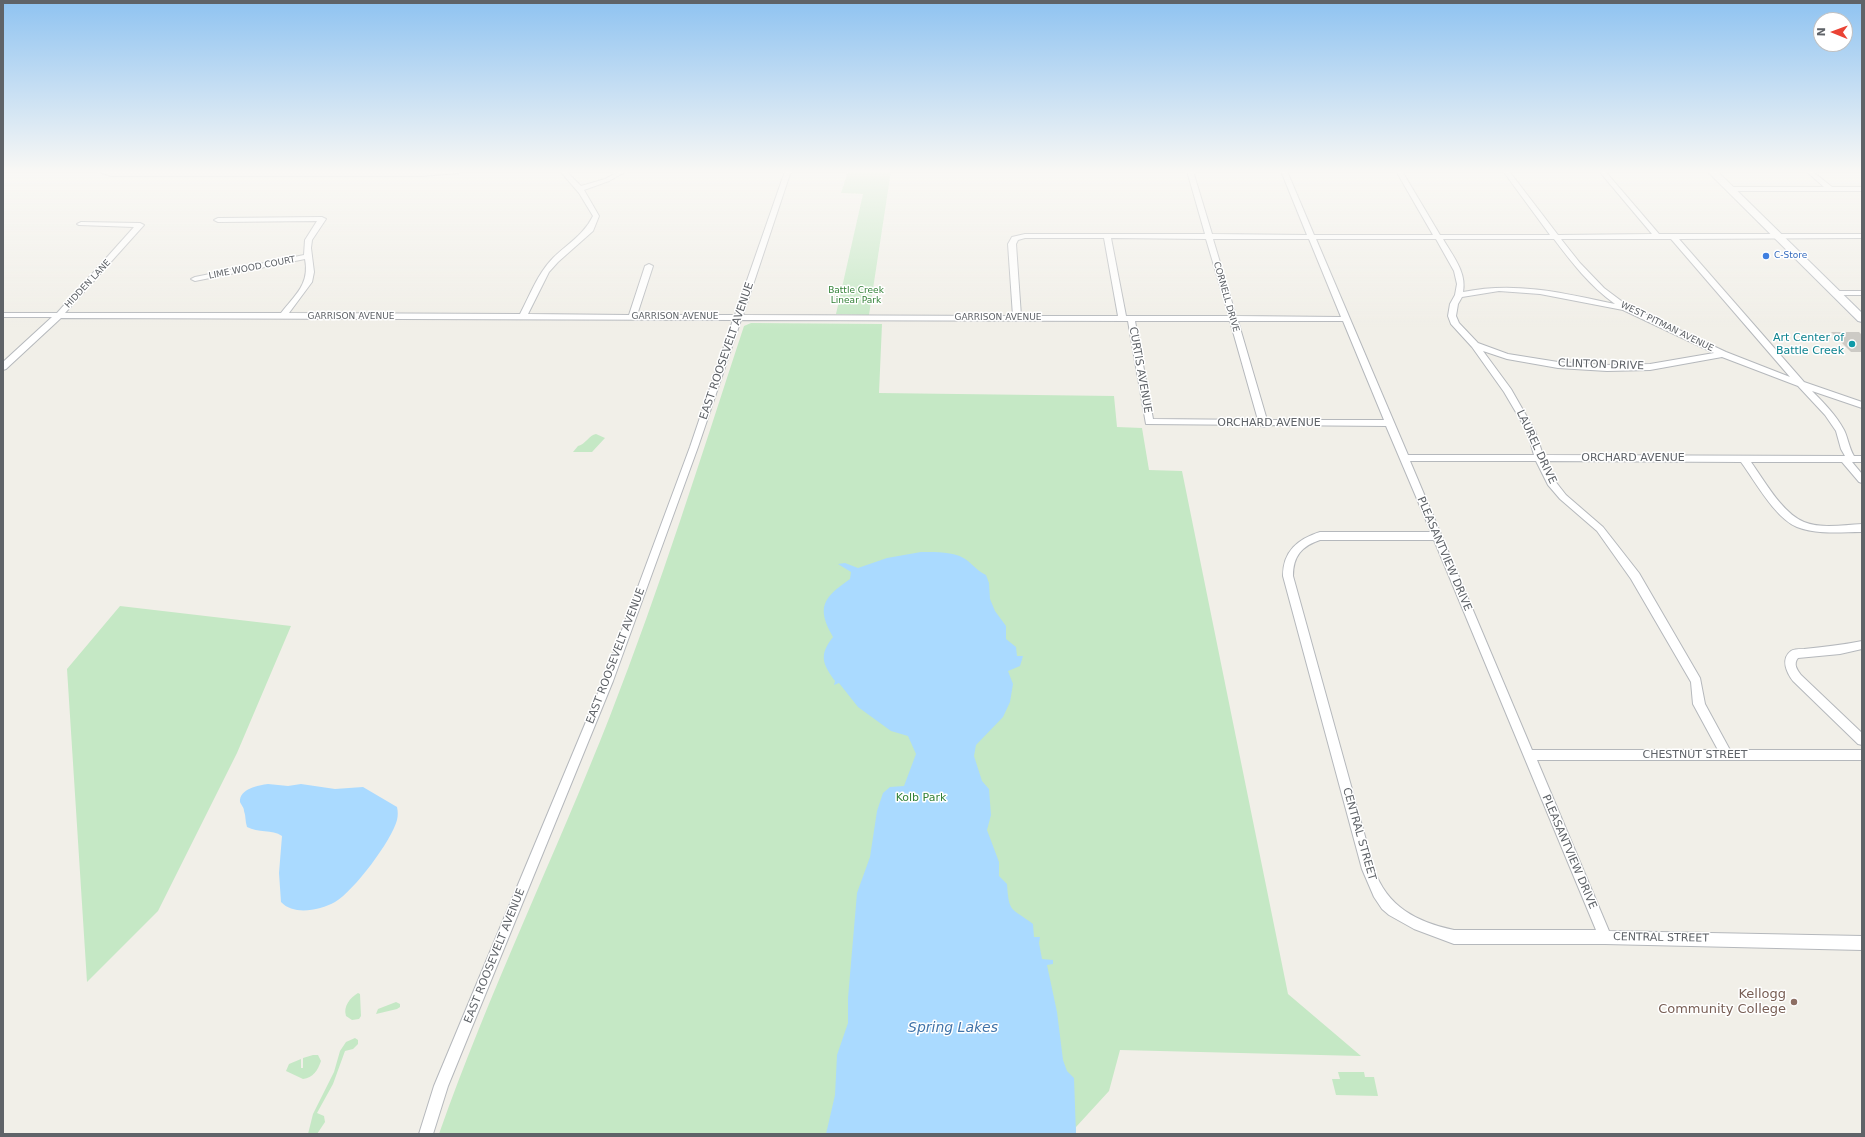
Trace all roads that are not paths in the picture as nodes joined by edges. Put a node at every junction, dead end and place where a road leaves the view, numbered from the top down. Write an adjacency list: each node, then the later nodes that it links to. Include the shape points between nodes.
1 (85, 224): 28 (street, HIDDEN LANE, via 140,225 133,236)
2 (318, 224): 20 (street, via 308,238)
3 (592, 224): 30 (street, via 546,271)
4 (770, 224): 32 (street, EAST ROOSEVELT AVENUE)
5 (1205, 224): 16 (street, CORNELL DRIVE)
6 (1306, 224): 17 (street, PLEASANTVIEW DRIVE)
7 (1431, 224): 18 (street, LAUREL DRIVE)
8 (1546, 224): 19 (street, WEST PITMAN AVENUE)
9 (1647, 224): 11 (street)
10 (1765, 224): 13 (street)
11 (1657, 236): 12 (street); 19 (street)
12 (1673, 236): 13 (street); 41 (street)
13 (1777, 236): 14 (street); 23 (street)
14 (1862, 236)
15 (1107, 237): 16 (street); 33 (street, via 1025,236 1014,241 1012,244); 34 (street, CURTIS AVENUE)
16 (1209, 237): 17 (street); 35 (street, CORNELL DRIVE)
17 (1311, 237): 18 (street); 36 (street, PLEASANTVIEW DRIVE)
18 (1439, 237): 19 (street); 25 (street, LAUREL DRIVE, via 1458,271 1461,284)
19 (1555, 237): 26 (street, WEST PITMAN AVENUE, via 1590,280)
20 (309, 256): 22 (street, LIME WOOD COURT); 29 (street, via 311,265 308,282)
21 (649, 266): 31 (street)
22 (195, 279)
23 (1836, 293): 24 (street); 37 (street)
24 (1862, 293)
25 (1459, 295): 26 (street, via 1493,290 1540,292); 38 (street, LAUREL DRIVE, via 1452,316 1455,324)
26 (1625, 308): 39 (street, WEST PITMAN AVENUE)
27 (3, 315): 28 (street, GARRISON AVENUE)
28 (59, 315): 29 (street, GARRISON AVENUE); 40 (street)
29 (282, 317): 30 (street, GARRISON AVENUE)
30 (523, 317): 31 (street, GARRISON AVENUE)
31 (632, 317): 32 (street, GARRISON AVENUE)
32 (739, 317): 33 (street, GARRISON AVENUE); 61 (street, EAST ROOSEVELT AVENUE, via 676,498 608,681 442,1086)
33 (1017, 318): 34 (street, GARRISON AVENUE)
34 (1126, 318): 35 (street, GARRISON AVENUE); 43 (street, CURTIS AVENUE)
35 (1232, 319): 36 (street, GARRISON AVENUE); 44 (street, CORNELL DRIVE)
36 (1346, 319): 45 (street, PLEASANTVIEW DRIVE)
37 (1862, 319)
38 (1476, 345): 39 (street, CLINTON DRIVE, via 1507,356 1558,365 1607,368 1650,367); 47 (street, LAUREL DRIVE, via 1508,391 1531,431)
39 (1723, 354): 41 (street)
40 (3, 367)
41 (1801, 384): 42 (street); 49 (street, via 1835,422)
42 (1862, 405)
43 (1149, 422): 44 (street, ORCHARD AVENUE)
44 (1264, 424): 45 (street, ORCHARD AVENUE)
45 (1389, 424): 46 (street, PLEASANTVIEW DRIVE)
46 (1404, 458): 47 (street, ORCHARD AVENUE); 53 (street, PLEASANTVIEW DRIVE)
47 (1539, 458): 48 (street, ORCHARD AVENUE); 58 (street, LAUREL DRIVE, via 1551,483 1562,497 1600,529 1635,576 1696,681 1699,704)
48 (1744, 459): 49 (street, ORCHARD AVENUE); 52 (street, via 1794,521 1816,528)
49 (1847, 459): 50 (street, ORCHARD AVENUE); 51 (street)
50 (1862, 459)
51 (1862, 480)
52 (1862, 528)
53 (1436, 536): 56 (street, PLEASANTVIEW DRIVE); 59 (street, CENTRAL STREET, via 1320,536 1297,547 1287,566 1372,882 1388,905 1423,928 1439,934 1454,937)
54 (1862, 645): 55 (street, via 1840,650 1795,654 1789,664 1797,678)
55 (1862, 740)
56 (1528, 755): 58 (street, CHESTNUT STREET); 59 (street, PLEASANTVIEW DRIVE)
57 (1862, 755): 58 (street, CHESTNUT STREET)
58 (1727, 756)
59 (1605, 937): 60 (street, CENTRAL STREET)
60 (1862, 943)
61 (426, 1134)

